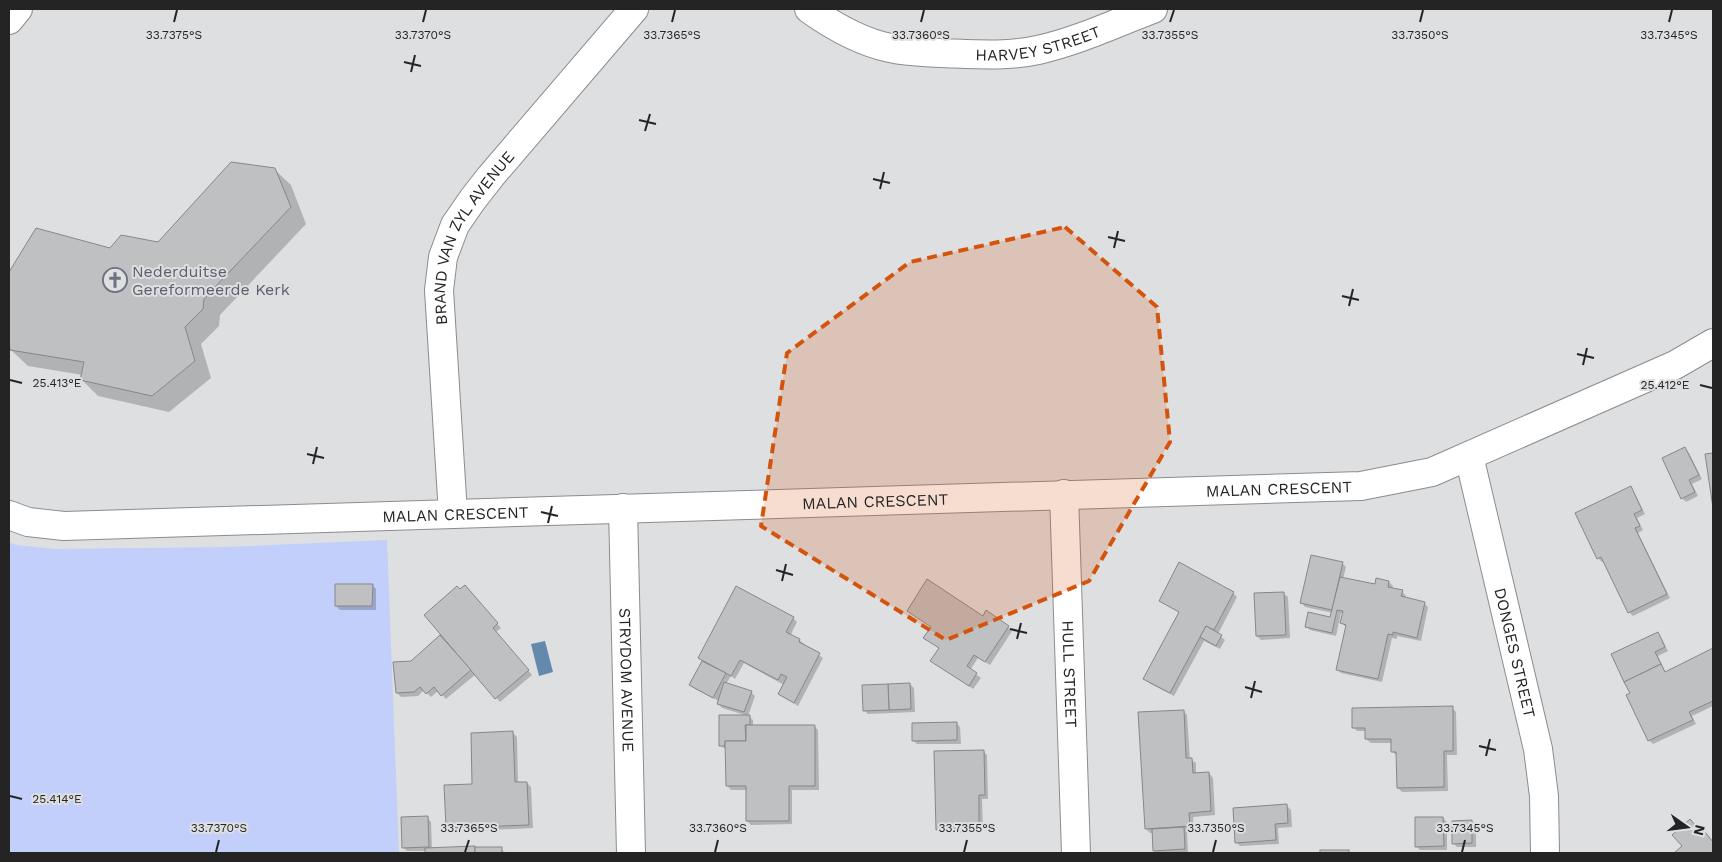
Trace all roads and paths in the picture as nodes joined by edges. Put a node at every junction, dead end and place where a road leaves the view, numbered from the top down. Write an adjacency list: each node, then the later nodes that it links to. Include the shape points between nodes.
1 (18, 9): 5 (street)
2 (634, 9): 10 (street, BRAND VAN ZYL AVENUE, via 485,183 455,225 443,256 439,290)
3 (808, 9): 4 (street, HARVEY STREET, via 836,27 890,48 1004,54 1037,50)
4 (1153, 9)
5 (9, 20)
6 (1713, 343): 7 (street, MALAN CRESCENT, via 1675,365)
7 (1469, 456): 8 (street, MALAN CRESCENT, via 1432,472 1361,486); 14 (street, DONGES STREET, via 1538,749)
8 (1064, 494): 9 (street, MALAN CRESCENT); 13 (street, HULL STREET)
9 (624, 508): 10 (street, MALAN CRESCENT); 12 (street, STRYDOM AVENUE)
10 (453, 514): 11 (street, MALAN CRESCENT, via 64,526 28,522)
11 (9, 515)
12 (631, 853)
13 (1076, 853)
14 (1546, 853)

